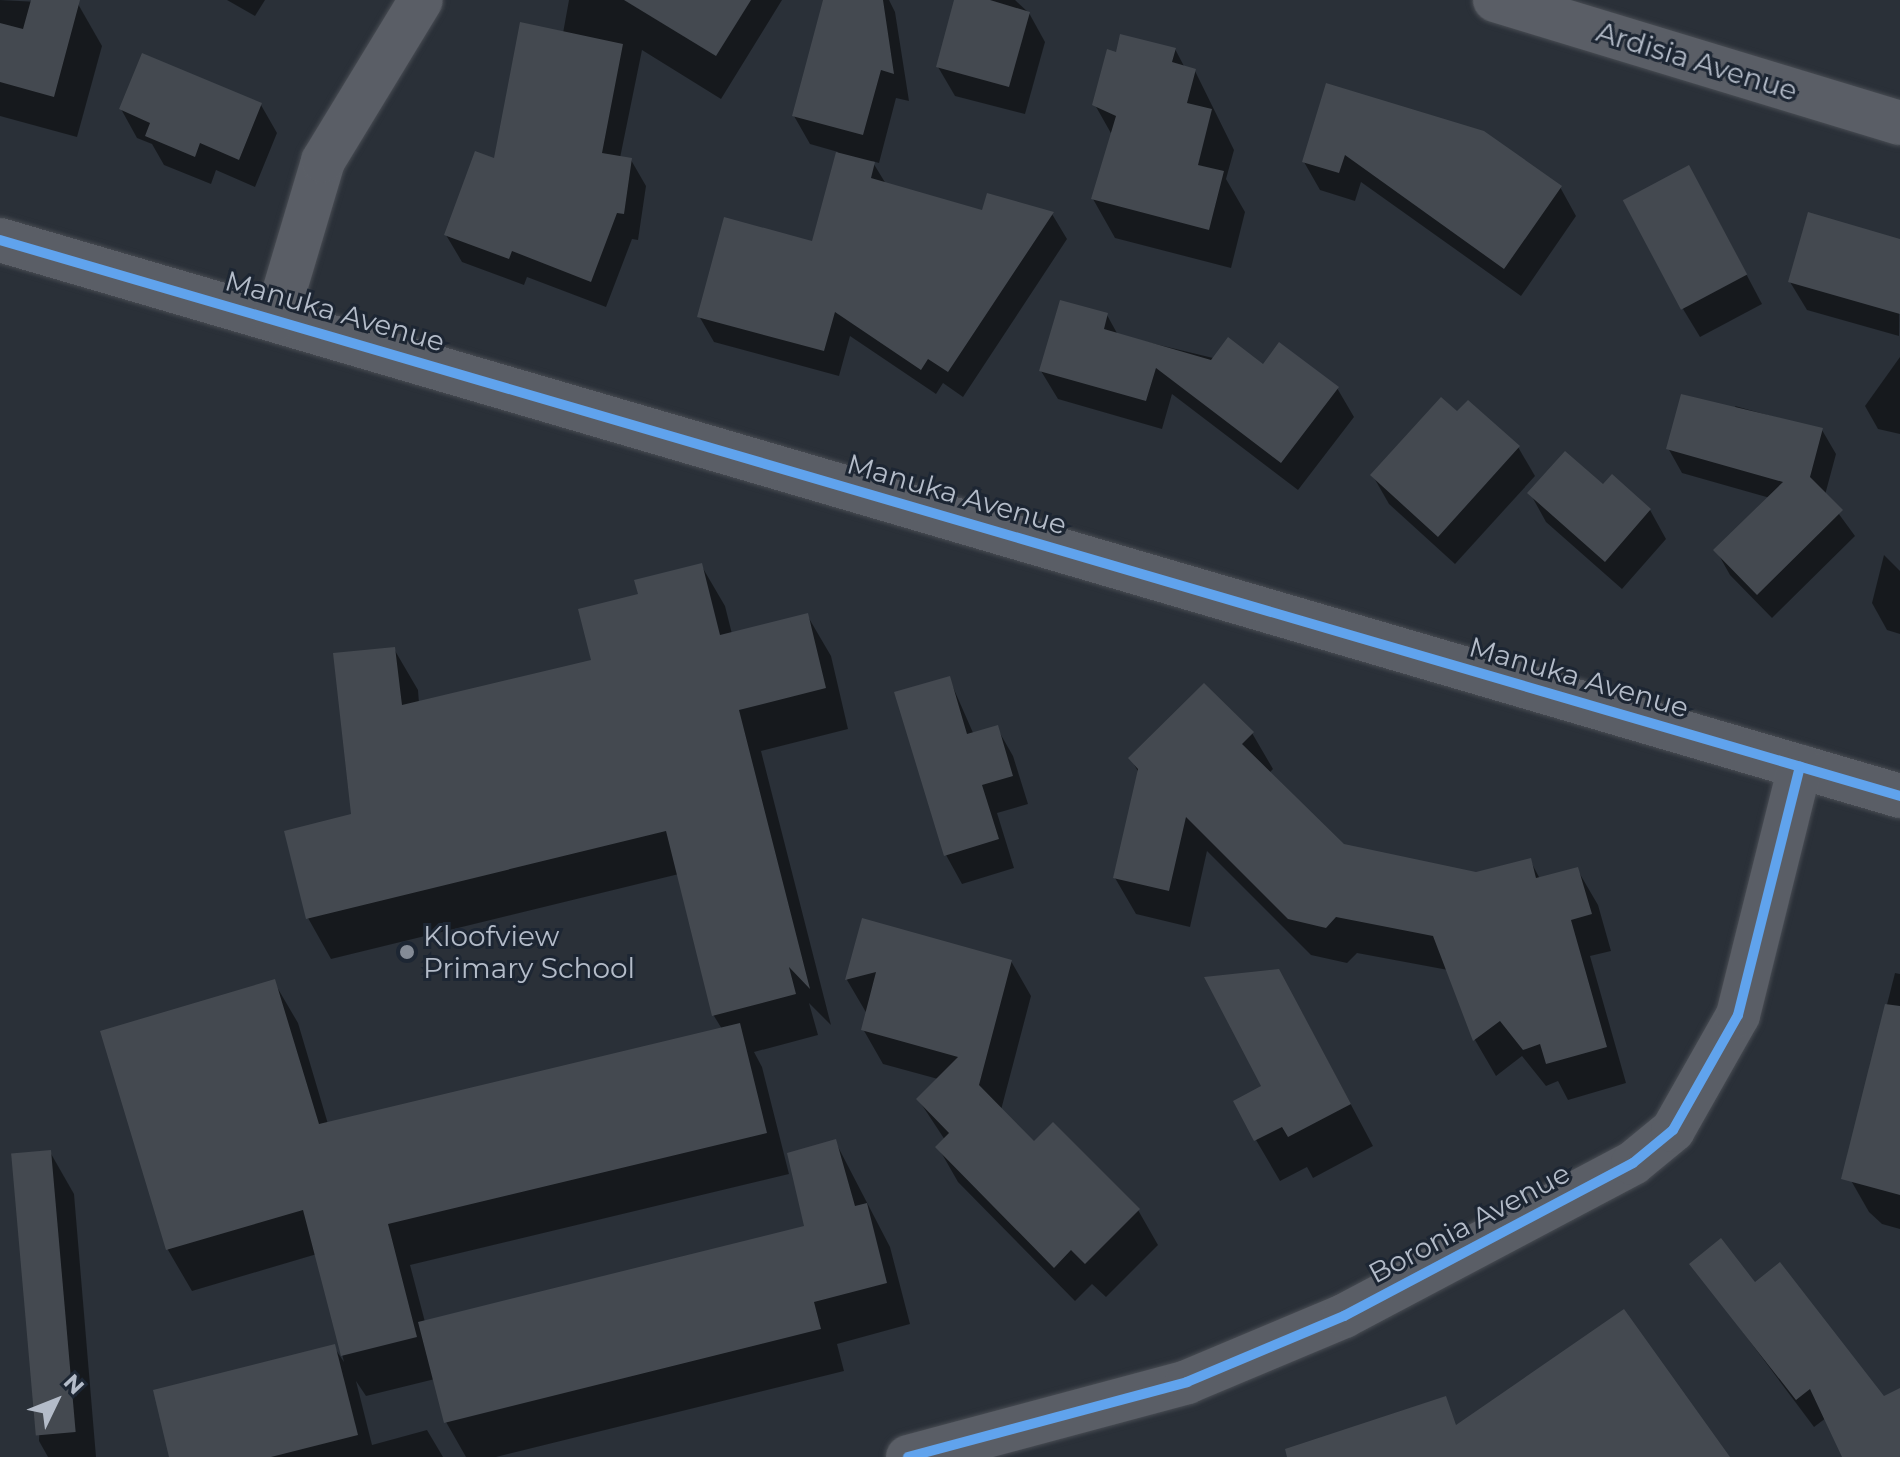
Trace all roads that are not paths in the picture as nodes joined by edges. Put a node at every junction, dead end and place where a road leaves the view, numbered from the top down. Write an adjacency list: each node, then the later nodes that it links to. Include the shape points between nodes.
1 (421, 0): 5 (street, via 323,161)
2 (1495, 0): 3 (street, Ardisia Avenue)
3 (1900, 123)
4 (0, 240): 5 (street, Manuka Avenue)
5 (276, 319): 6 (street, Manuka Avenue)
6 (1800, 767): 7 (street, Manuka Avenue); 8 (street, Boronia Avenue, via 1738,1015 1673,1130 1633,1163 1344,1316 1201,1376)
7 (1900, 796)
8 (908, 1457)

